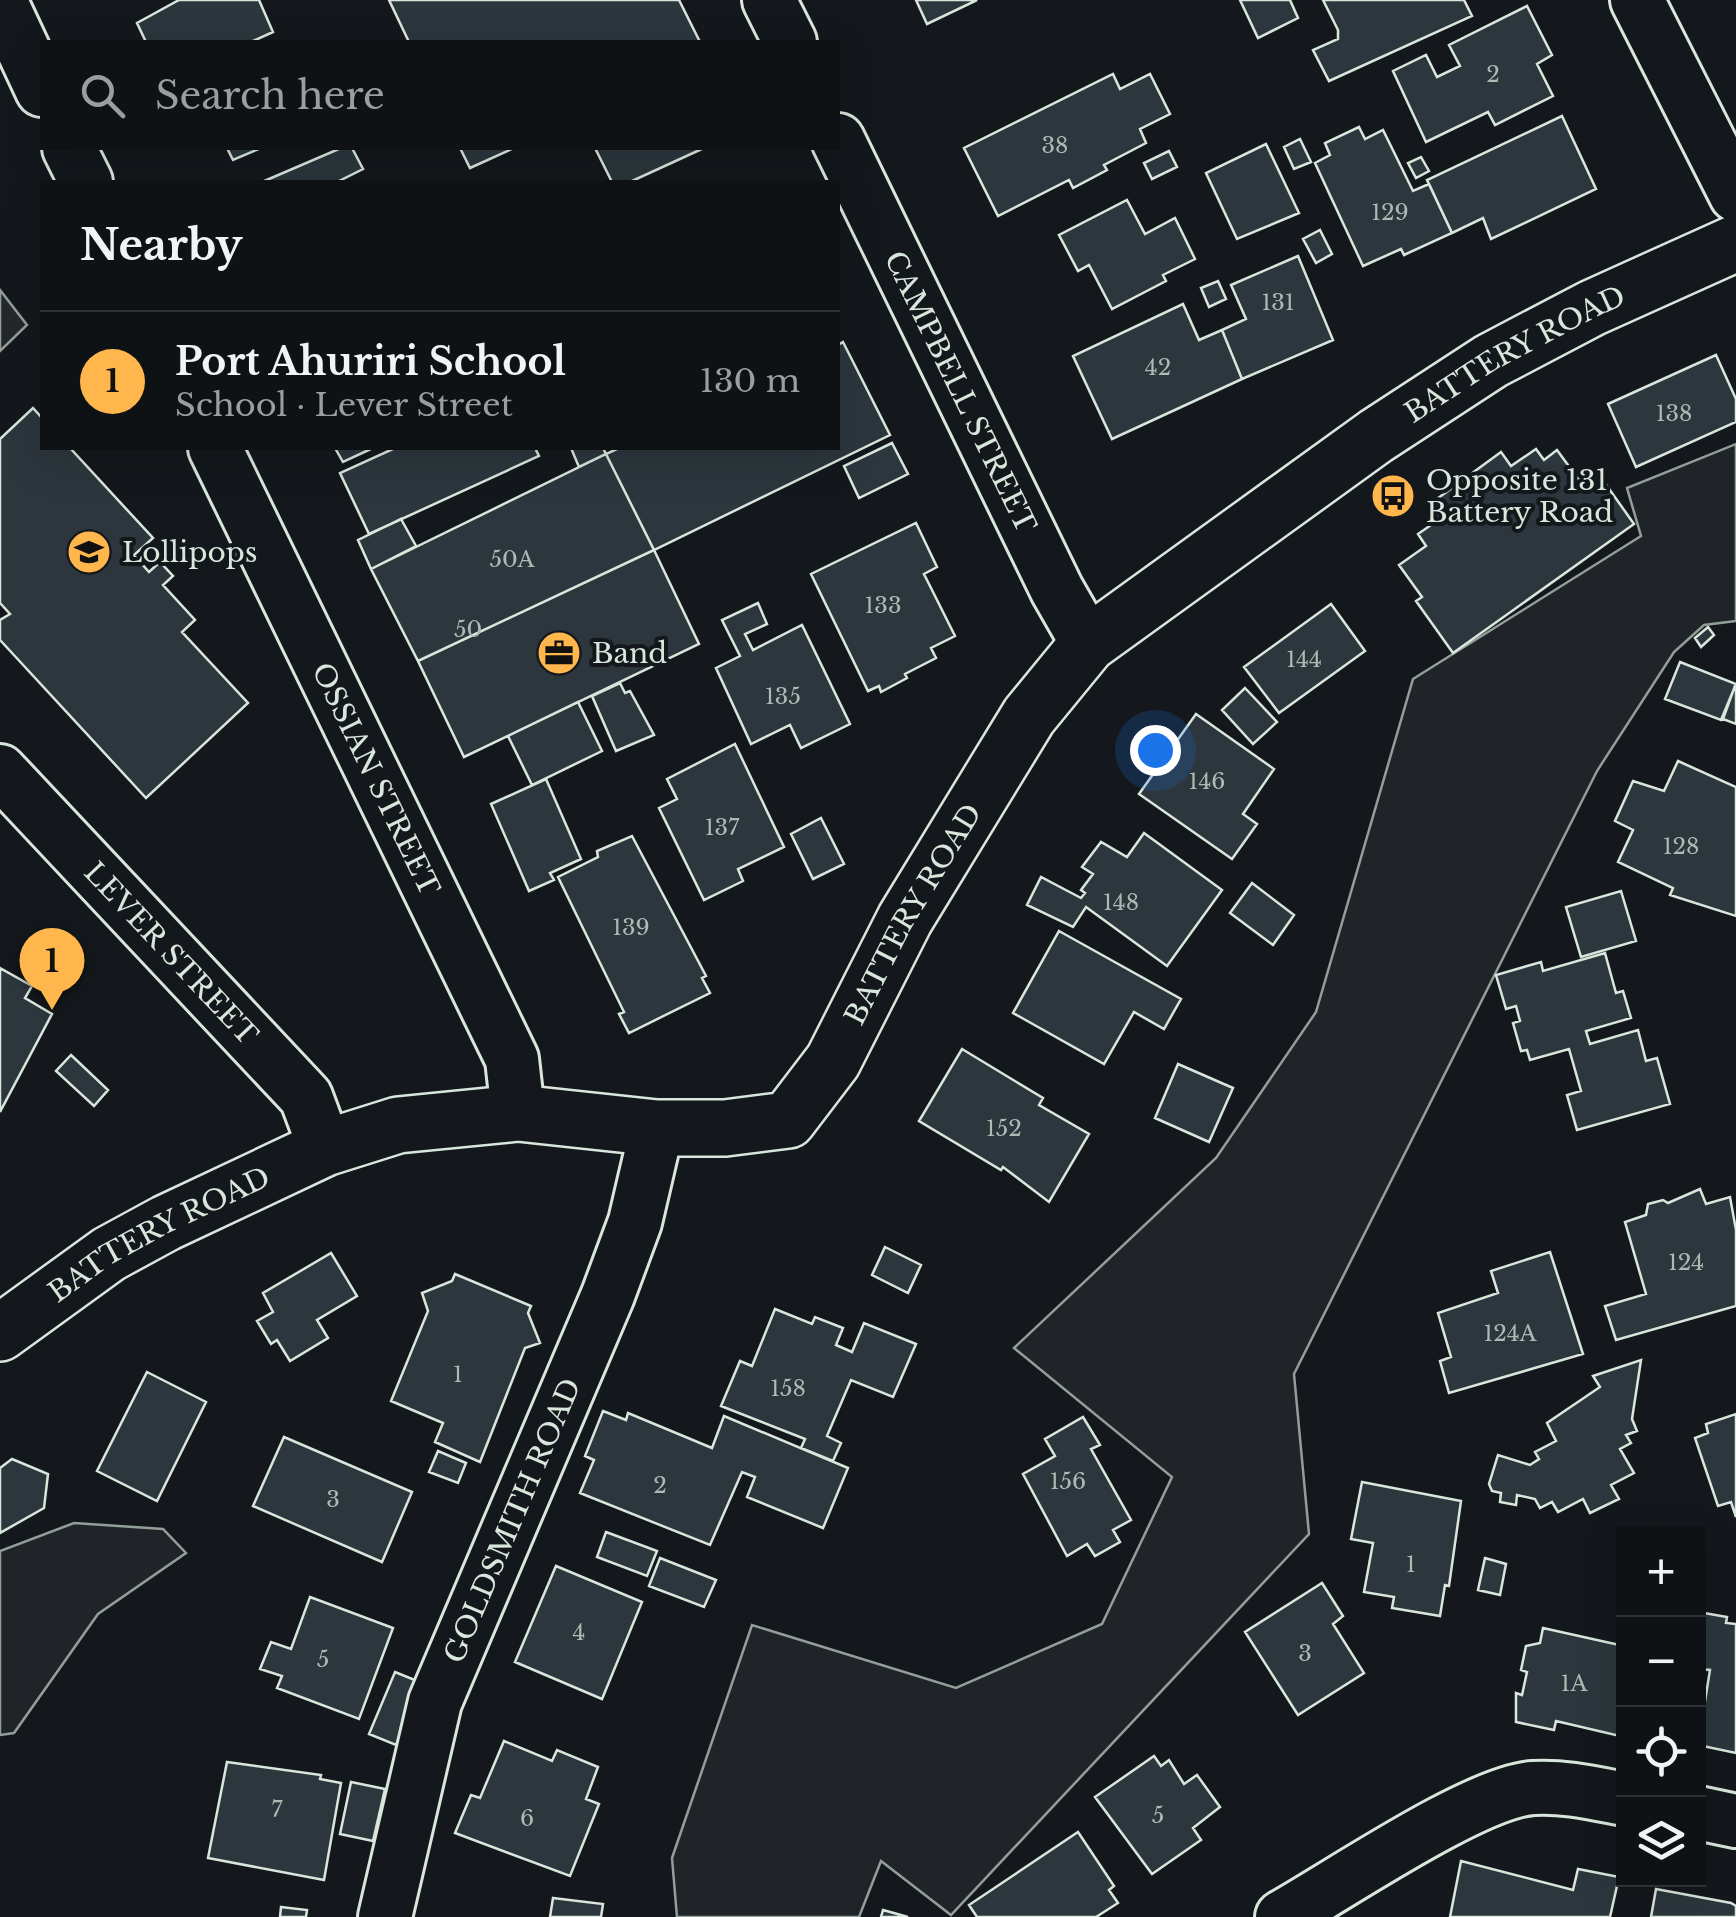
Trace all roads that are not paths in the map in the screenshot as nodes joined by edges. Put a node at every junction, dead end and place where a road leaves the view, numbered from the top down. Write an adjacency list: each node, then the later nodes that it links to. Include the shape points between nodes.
1 (0, 0): 5 (street)
2 (769, 0): 4 (street)
3 (1638, 0): 9 (street)
4 (789, 40)
5 (40, 86)
6 (840, 144): 12 (street, CAMPBELL STREET)
7 (70, 150): 8 (street)
8 (85, 180)
9 (1736, 195)
10 (1736, 243): 12 (street, BATTERY ROAD, via 1491,361)
11 (216, 450): 14 (street, OSSIAN STREET, via 512,1059)
12 (1088, 644): 15 (street, BATTERY ROAD, via 1029,716 905,918 833,1061 788,1120)
13 (0, 772): 16 (street, LEVER STREET, via 306,1097)
14 (518, 1113): 15 (street, BATTERY ROAD); 16 (street, BATTERY ROAD, via 398,1125)
15 (657, 1128): 21 (street, GOLDSMITH ROAD, via 635,1222 608,1295 435,1702)
16 (325, 1148): 17 (street, BATTERY ROAD, via 109,1254)
17 (0, 1333)
18 (1618, 1797): 22 (street, via 1530,1788 1490,1798)
19 (1706, 1815): 20 (street)
20 (1736, 1821)
21 (384, 1917)
22 (1282, 1917)

